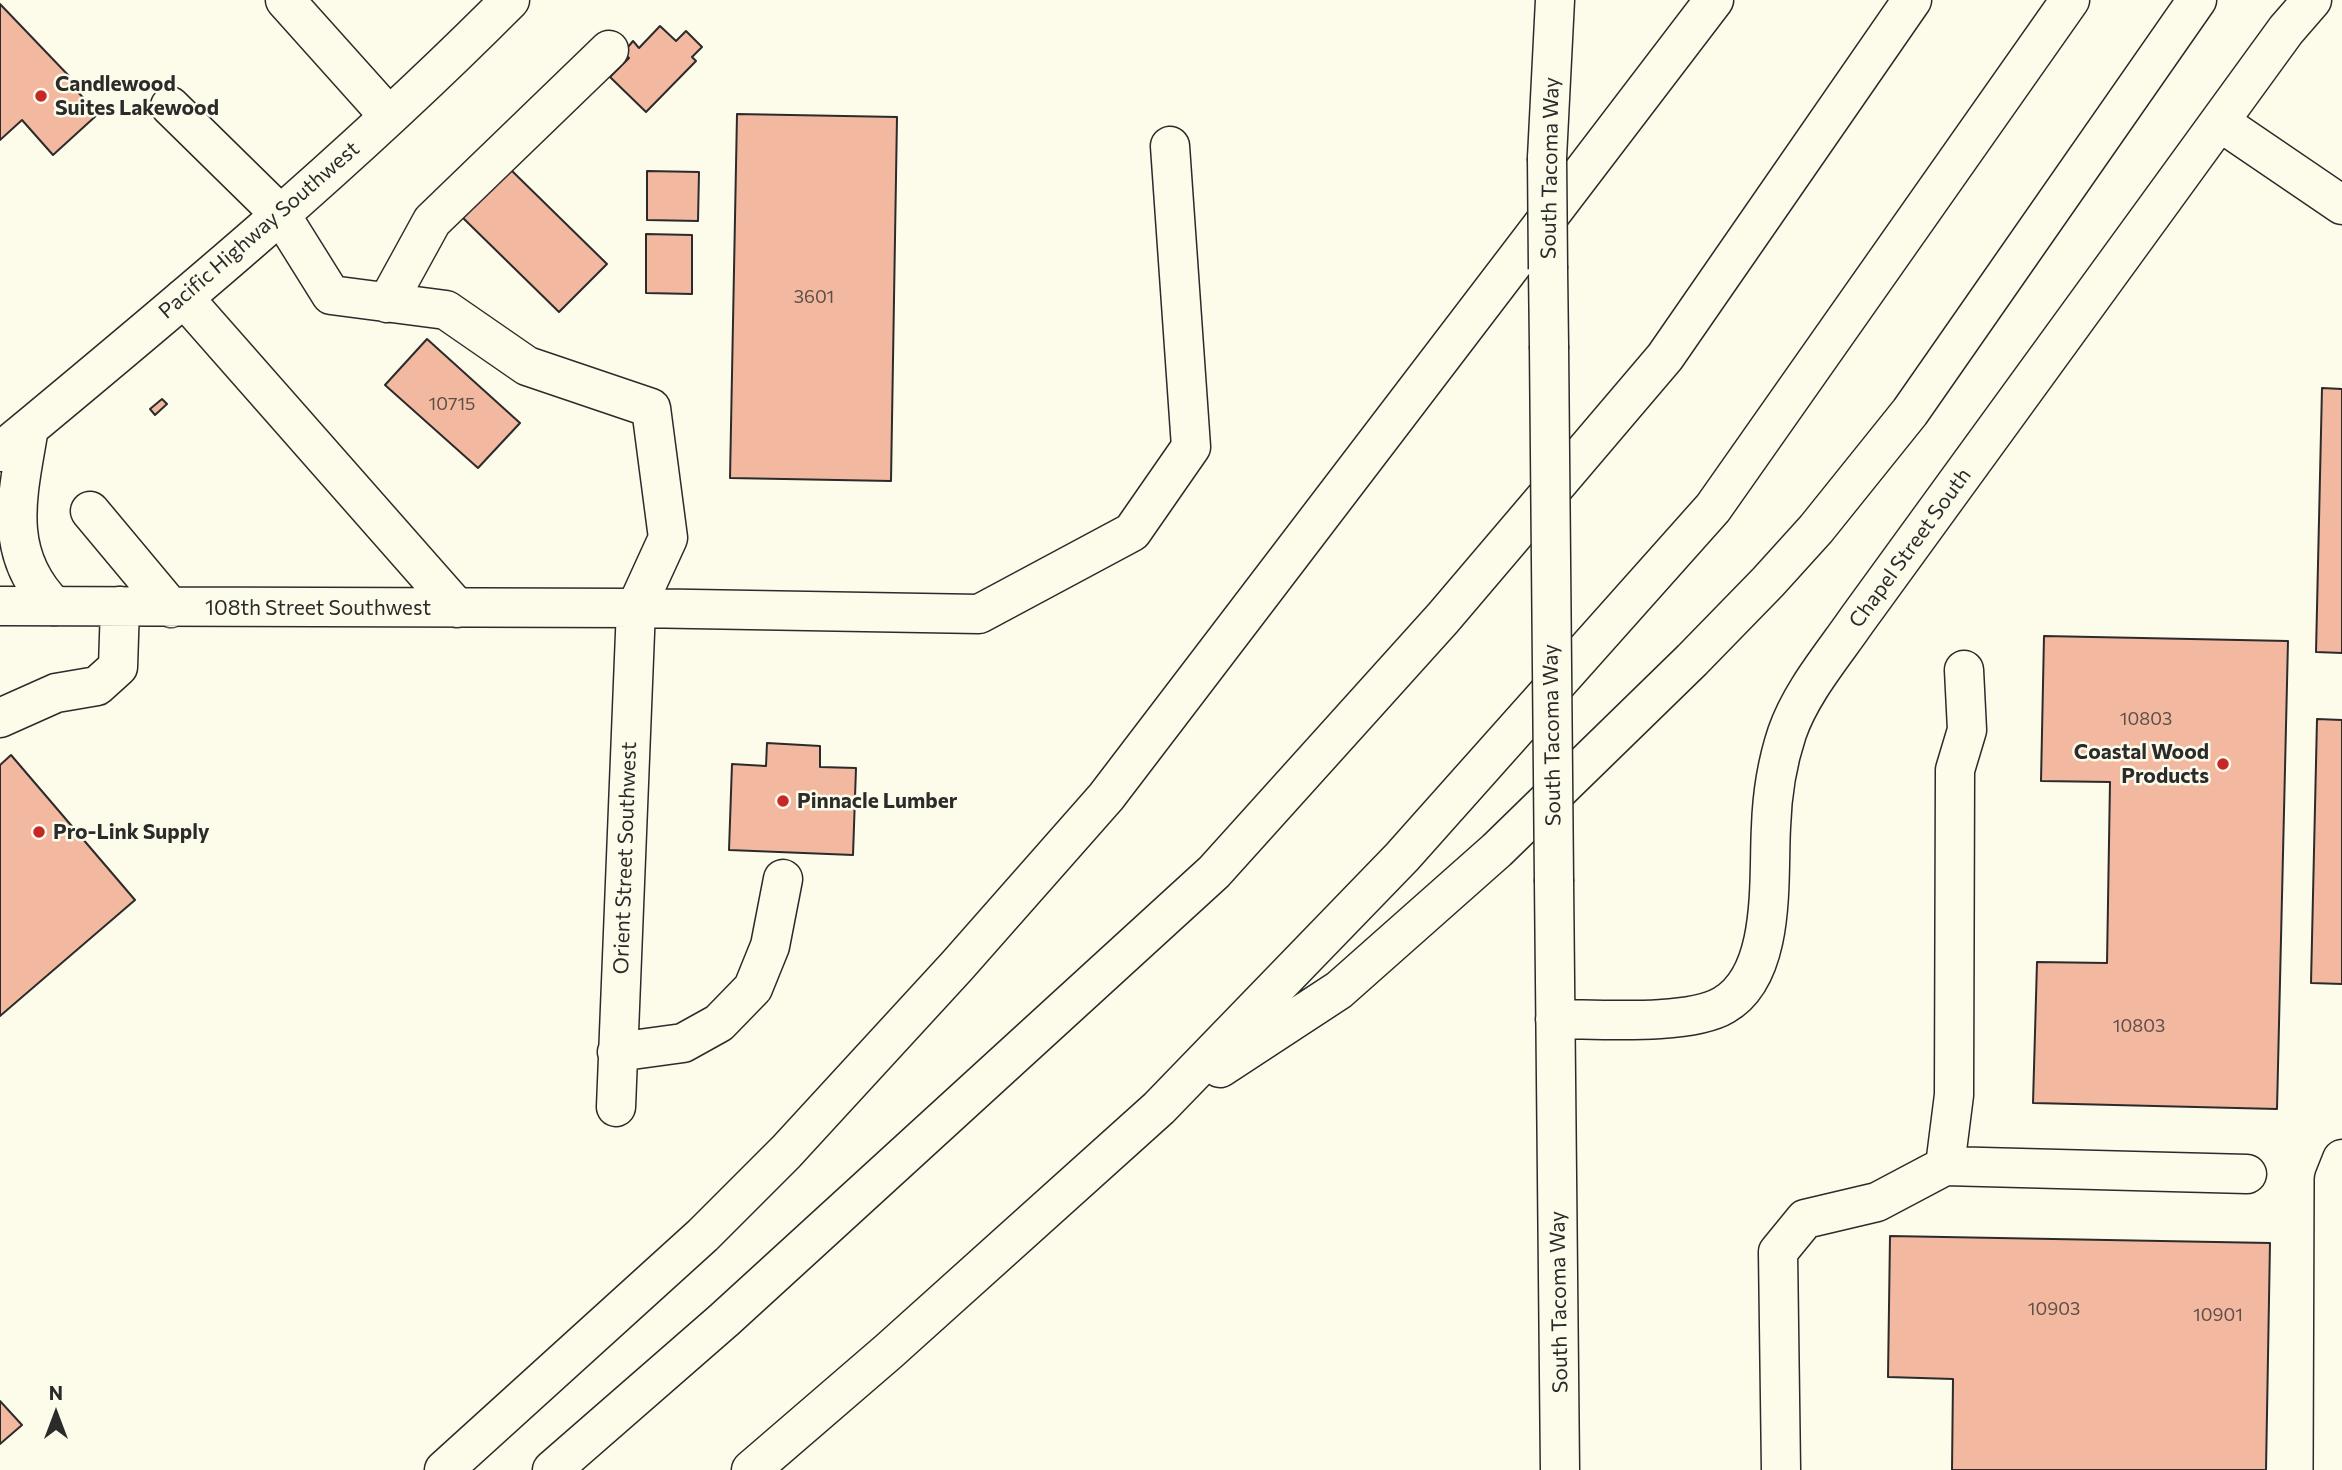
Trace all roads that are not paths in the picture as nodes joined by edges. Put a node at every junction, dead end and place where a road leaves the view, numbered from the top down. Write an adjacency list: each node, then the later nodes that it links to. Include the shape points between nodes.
1 (285, 0): 11 (main road)
2 (510, 0): 11 (main road, Pacific Highway Southwest, via 424,87)
3 (1555, 0): 30 (main road, South Tacoma Way, bridge, via 1547,158)
4 (1714, 0): 37 (main road, via 1106,797 786,1152 674,1262)
5 (1912, 0): 38 (main road, via 1665,357 1443,618 1214,872 724,1320)
6 (2070, 0): 33 (main road, via 1713,508 1402,857)
7 (2197, 0): 33 (main road, via 1910,412 1768,582 1497,850 1339,990)
8 (2312, 0): 12 (main road, Chapel Street South)
9 (609, 50): 17 (main road, via 432,222)
10 (170, 106): 15 (main road)
11 (388, 115): 15 (main road, Pacific Highway Southwest)
12 (2220, 122): 14 (main road); 30 (main road, Chapel Street South, via 1795,712 1775,781 1766,926 1744,988 1722,1006 1704,1013)
13 (1170, 146): 26 (main road, 108th Street Southwest, via 1191,447 1132,533 979,614)
14 (2342, 205)
15 (281, 215): 16 (main road, Pacific Highway Southwest); 17 (main road, via 331,295)
16 (184, 298): 18 (main road, Pacific Highway Southwest); 25 (main road)
17 (387, 303): 26 (main road, via 446,310 527,366 651,408 668,538)
18 (29, 428): 19 (main road, Pacific Highway Southwest); 22 (main road, via 17,497 17,533 21,558 38,591)
19 (0, 452)
20 (90, 511): 24 (main road)
21 (0, 606): 22 (main road, 108th Street Southwest)
22 (54, 606): 23 (main road, 108th Street Southwest)
23 (120, 606): 24 (main road, 108th Street Southwest); 28 (main road, via 118,667 97,685 56,693)
24 (171, 608): 25 (main road, 108th Street Southwest)
25 (457, 608): 26 (main road, 108th Street Southwest)
26 (636, 608): 31 (main road, Orient Street Southwest)
27 (1964, 670): 35 (main road, via 1966,730 1955,770 1954,1095)
28 (0, 718)
29 (783, 879): 31 (main road, via 770,946 752,988 719,1023 683,1044)
30 (1555, 1019): 40 (main road, South Tacoma Way)
31 (617, 1052): 32 (main road, Orient Street Southwest)
32 (616, 1107)
33 (1159, 1108): 39 (main road)
34 (2342, 1159): 42 (main road, via 2334,1179)
35 (1945, 1166): 36 (main road); 41 (main road, via 1877,1202 1805,1219 1778,1252)
36 (2247, 1174)
37 (444, 1470)
38 (552, 1470)
39 (751, 1470)
40 (1560, 1470)
41 (1781, 1470)
42 (2333, 1470)

